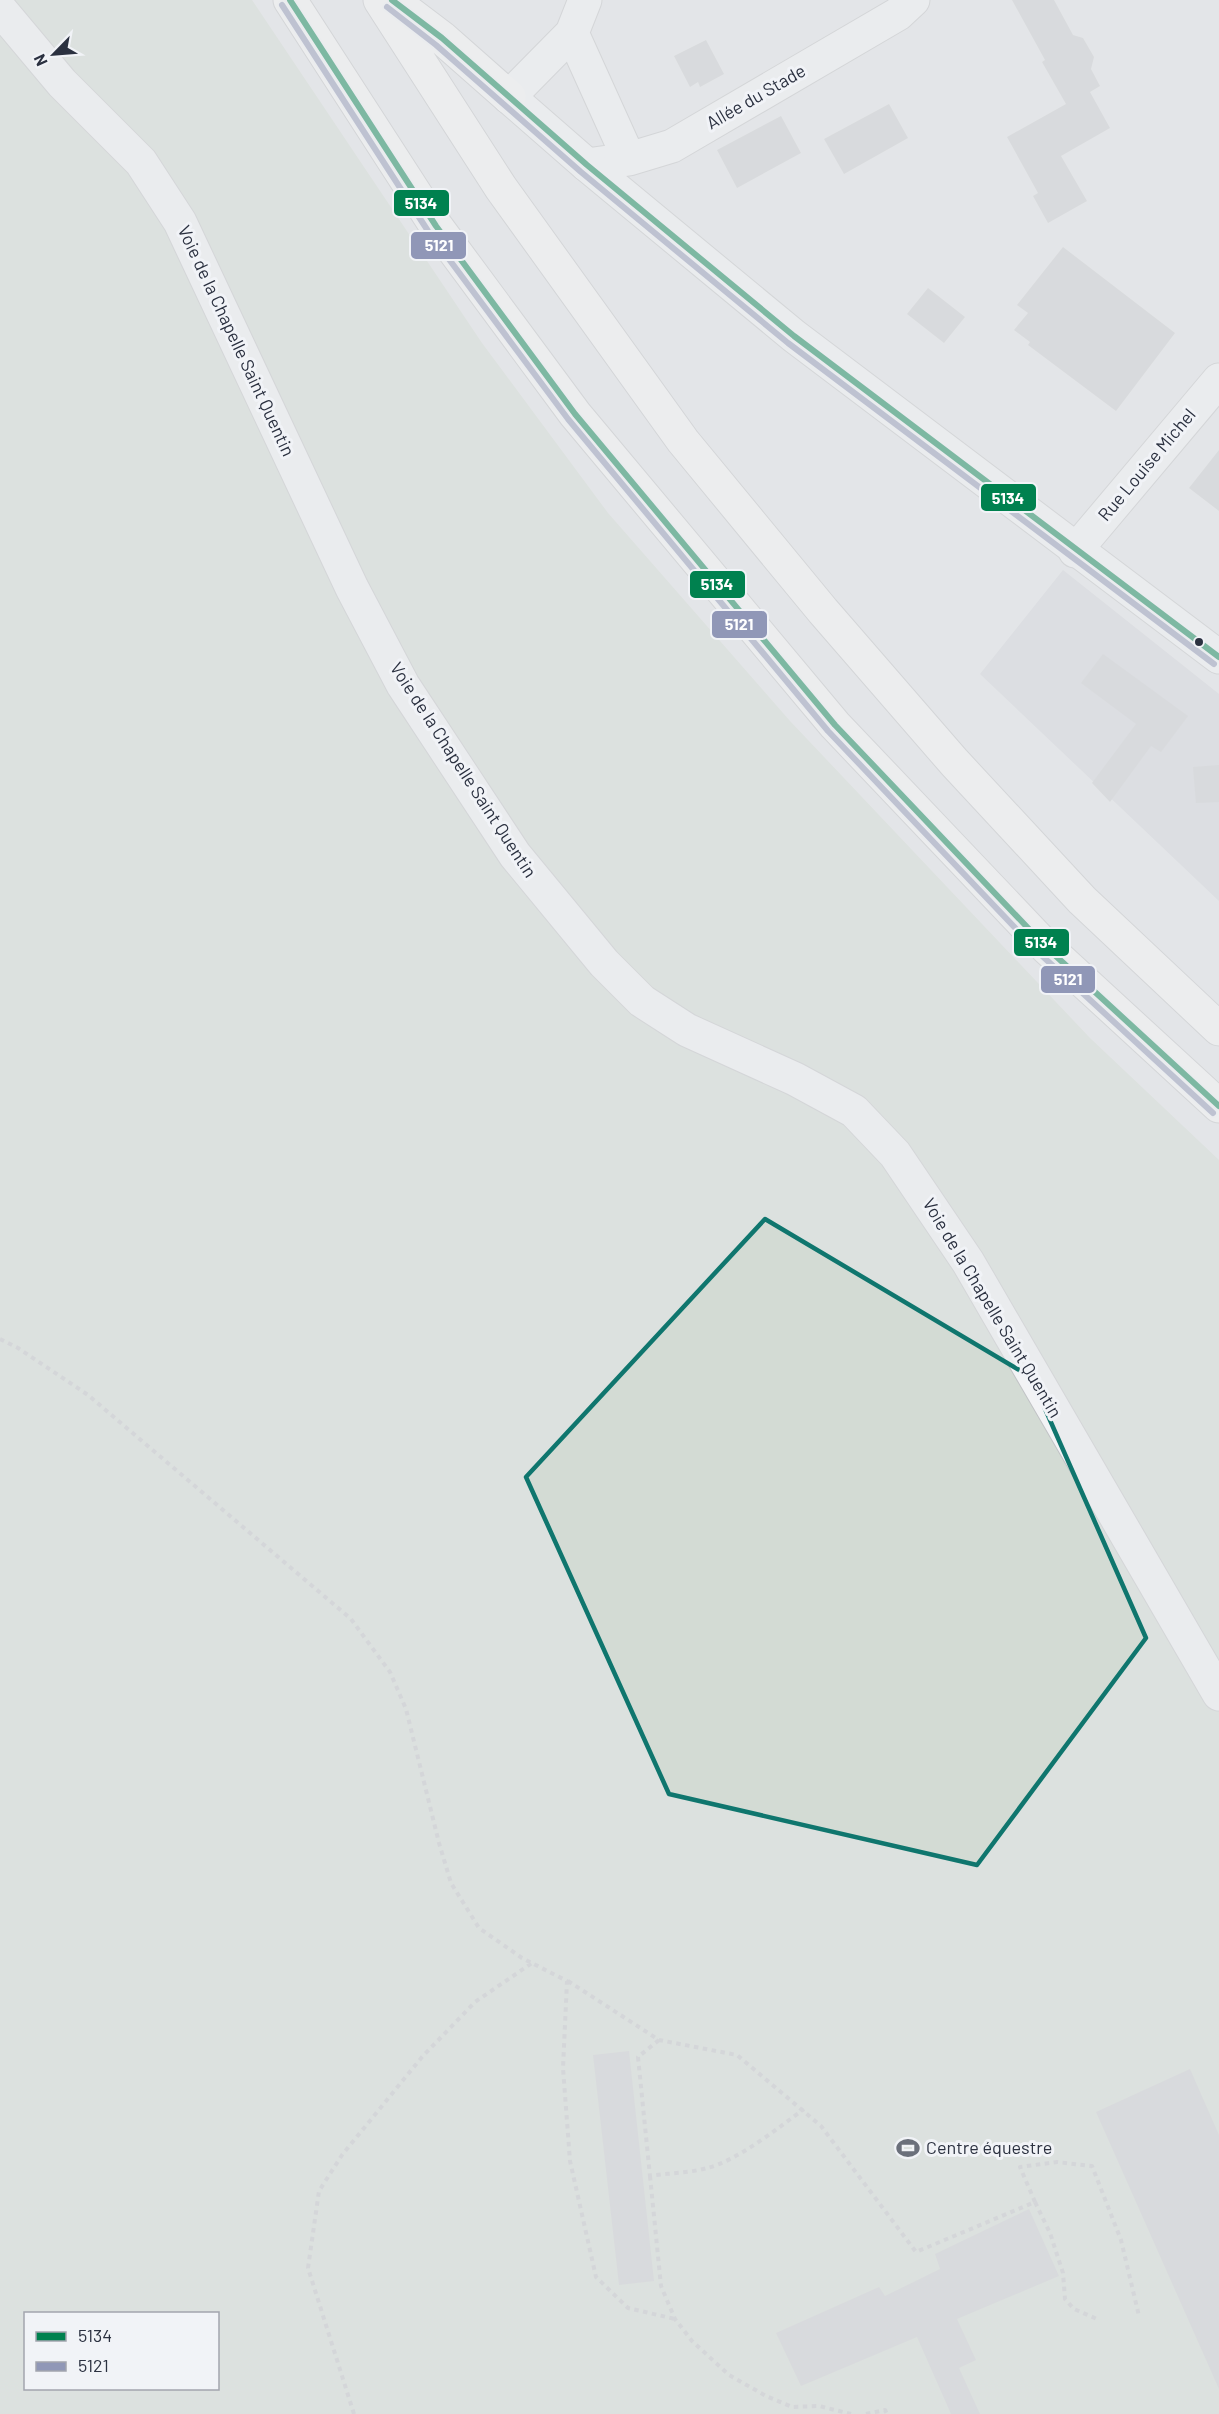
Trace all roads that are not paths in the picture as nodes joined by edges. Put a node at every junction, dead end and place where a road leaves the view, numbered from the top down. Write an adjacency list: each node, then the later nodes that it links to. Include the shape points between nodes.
1 (290, 0): 17 (main road, via 436,226 576,414 835,725 1046,947)
2 (380, 0): 14 (main road, via 501,188 683,441 954,762 1082,900)
3 (392, 0): 8 (main road)
4 (585, 0): 7 (street)
5 (913, 0): 9 (street, Allée du Stade, via 898,14 672,146)
6 (0, 9): 18 (street, Voie de la Chapelle Saint Quentin, via 62,83 141,162 180,222 352,588 398,675 515,855 604,963 642,1001 687,1030 795,1079 854,1111 895,1154 968,1262)
7 (573, 33): 8 (street); 9 (street)
8 (509, 97): 10 (street)
9 (629, 159): 10 (street, Allée du Stade)
10 (587, 165): 12 (street, via 794,336)
11 (1219, 380): 12 (street, Rue Louise Michel)
12 (1075, 551): 13 (street)
13 (1219, 657)
14 (1187, 999): 15 (main road); 16 (main road)
15 (1219, 1020)
16 (1219, 1029)
17 (1219, 1106)
18 (1219, 1694)

